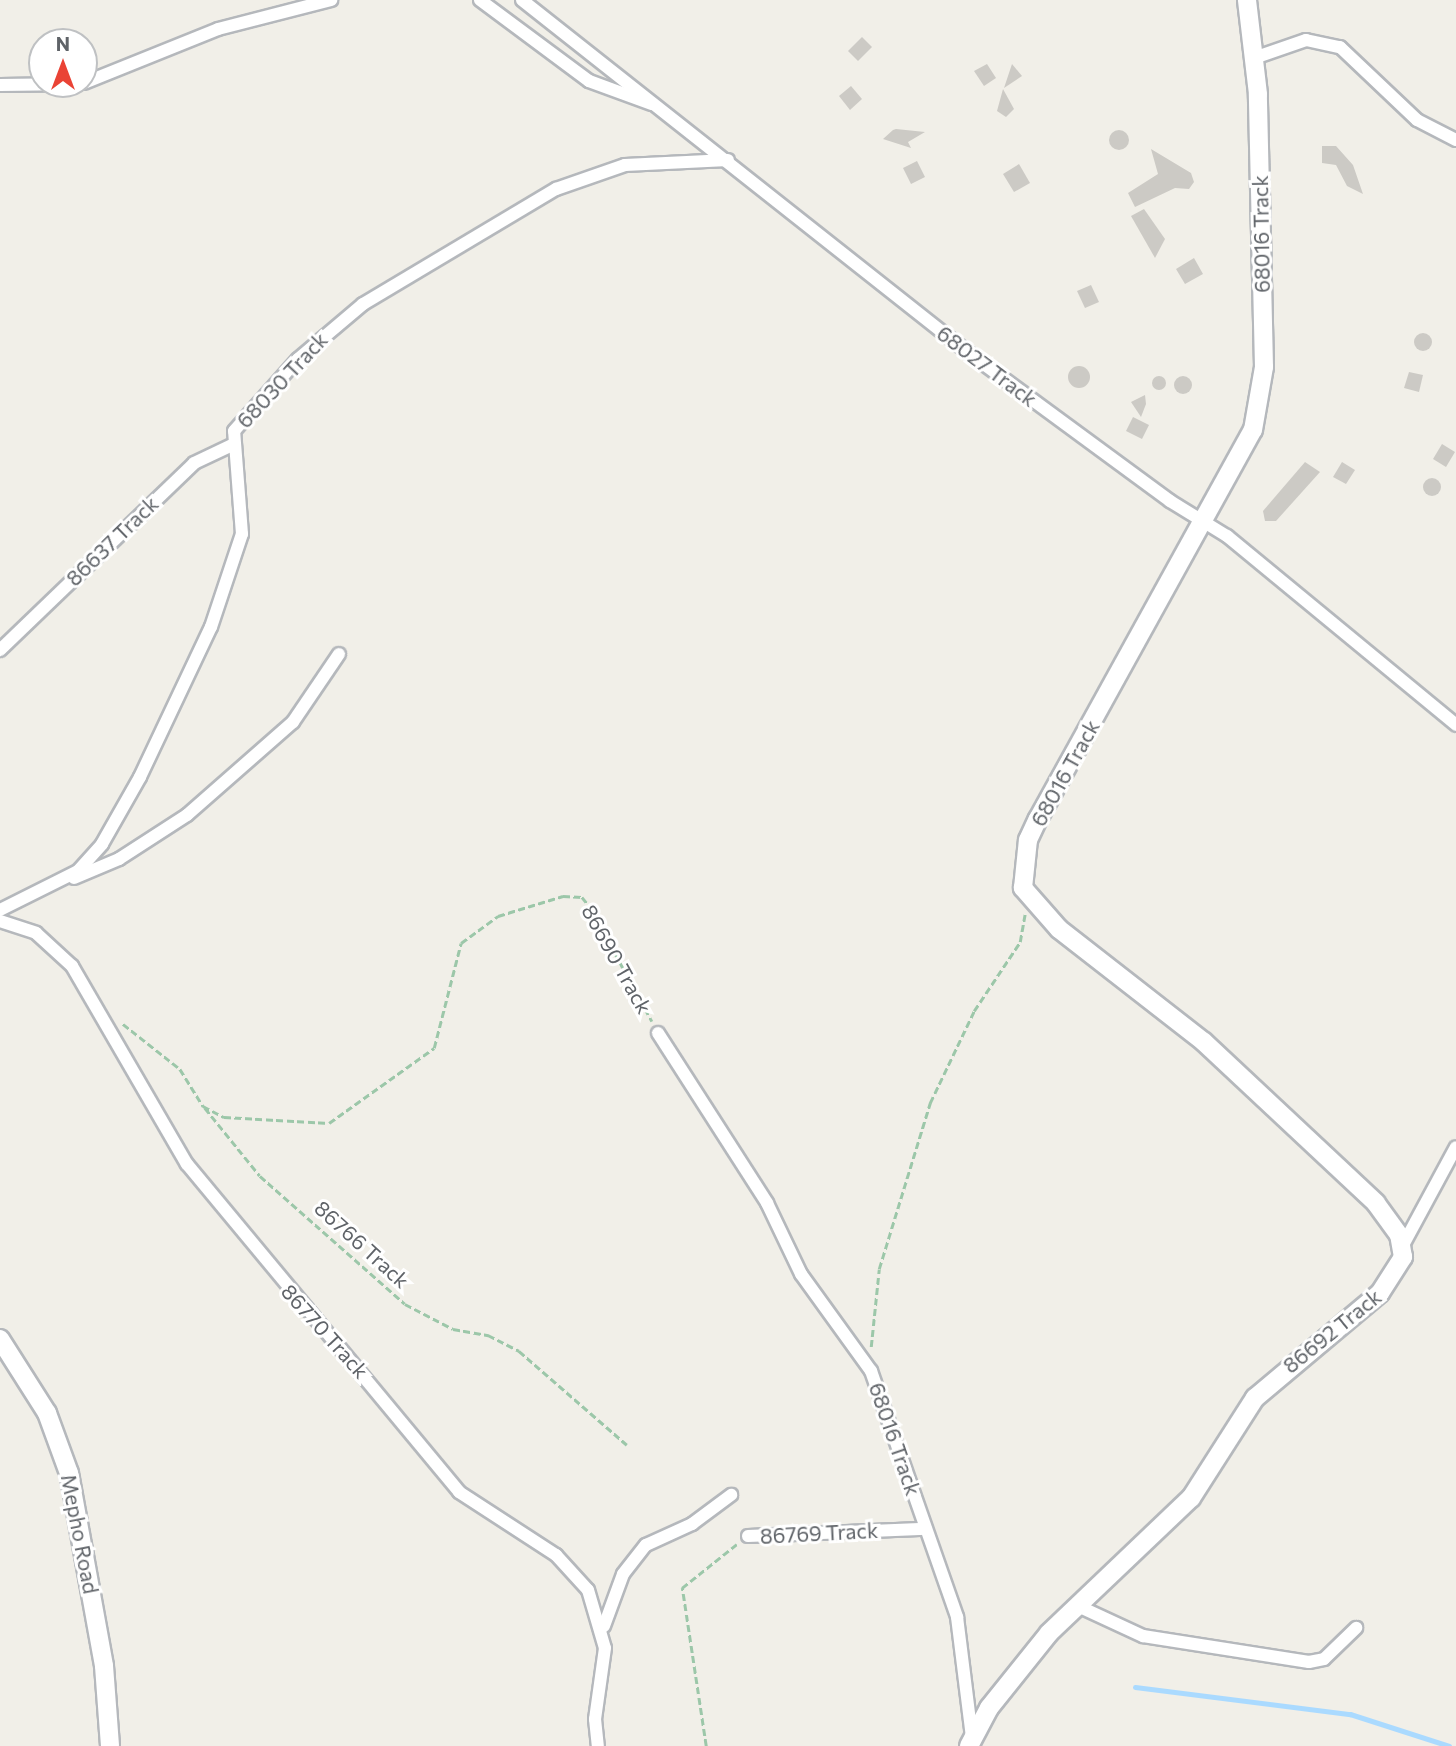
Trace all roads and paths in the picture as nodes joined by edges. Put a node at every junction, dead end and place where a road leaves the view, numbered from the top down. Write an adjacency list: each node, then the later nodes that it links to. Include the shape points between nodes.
1 (331, 0): 6 (street, via 218,29)
2 (480, 0): 9 (street, via 589,81)
3 (522, 0): 9 (street, 68027 Track)
4 (1247, 0): 5 (street, 68016 Track)
5 (1254, 58): 10 (street, via 1306,40 1340,47 1417,120); 13 (street, 68016 Track, via 1263,384 1254,430)
6 (98, 77)
7 (0, 85): 8 (street)
8 (28, 85)
9 (659, 106): 11 (street, 68027 Track)
10 (1456, 140)
11 (728, 160): 12 (street, 68030 Track, via 625,165 529,204 325,332 243,416); 13 (street, 68027 Track, via 970,354)
12 (232, 445): 14 (street, 86637 Track, via 194,463); 17 (street, 68030 Track, via 242,534 211,627 102,844)
13 (1204, 521): 16 (street, 68027 Track); 18 (street, 68016 Track, via 1028,840 1022,877)
14 (0, 650)
15 (339, 654): 17 (street, via 293,722 187,815 119,859)
16 (1456, 725)
17 (61, 883): 19 (street, 68030 Track)
18 (1027, 898): 25 (street, via 1234,1069 1376,1203); 27 (path, 68016 Track, via 1020,942 974,1011 930,1103 878,1269)
19 (0, 910)
20 (0, 921): 33 (street, 86770 Track, via 36,933 72,966 171,1140 306,1313 459,1492 575,1573)
21 (117, 1018): 23 (path, via 180,1069)
22 (658, 1033): 23 (path, 86690 Track, via 590,907 582,897 563,895 498,916 461,943 434,1048 348,1115 329,1123 237,1118); 27 (street, 86690 Track, via 767,1203 801,1275)
23 (203, 1105): 28 (path, 86766 Track, via 260,1176 405,1304 453,1329 488,1335 519,1351)
24 (1456, 1147): 25 (street)
25 (1403, 1245): 32 (street, 86692 Track, via 1394,1279 1255,1398 1191,1498)
26 (0, 1339): 36 (street, Mepho Road, via 47,1413 69,1473 104,1666)
27 (871, 1371): 30 (street, 68016 Track)
28 (627, 1445)
29 (731, 1495): 33 (street, via 701,1519 646,1545 623,1574)
30 (926, 1529): 31 (street, 86769 Track); 35 (street, 68016 Track, via 962,1636)
31 (748, 1536): 38 (path, 86769 Track, via 682,1588)
32 (1078, 1606): 34 (street, via 1143,1636 1309,1662 1324,1659); 35 (street, 86692 Track, via 1024,1662)
33 (604, 1626): 37 (street)
34 (1356, 1628)
35 (970, 1742)
36 (110, 1746)
37 (598, 1746)
38 (706, 1746)

